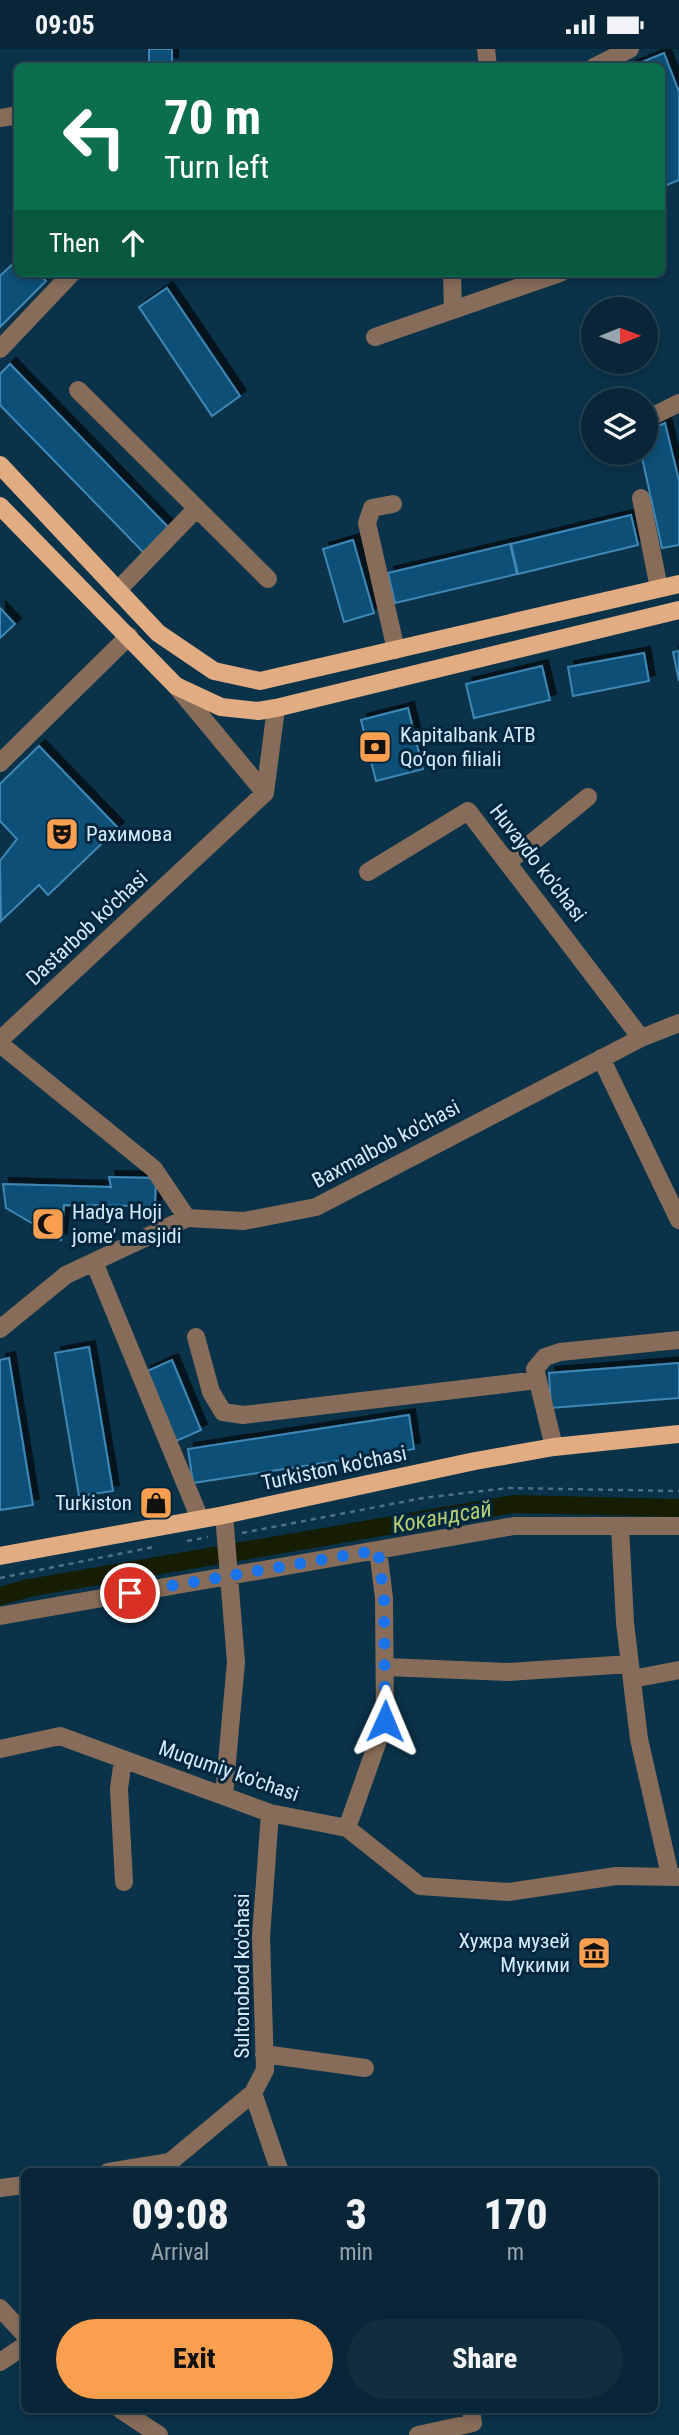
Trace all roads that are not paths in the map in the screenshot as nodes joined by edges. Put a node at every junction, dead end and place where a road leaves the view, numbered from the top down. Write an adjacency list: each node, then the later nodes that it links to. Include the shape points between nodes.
1 (631, 49): 2 (street)
2 (602, 63)
3 (68, 277): 8 (street)
4 (452, 277): 6 (street)
5 (548, 277): 6 (street)
6 (453, 309): 7 (street)
7 (375, 337)
8 (0, 349)
9 (78, 390): 16 (street)
10 (679, 403): 11 (street)
11 (658, 414)
12 (0, 465): 20 (main road)
13 (641, 498): 19 (street)
14 (393, 504): 23 (street, via 372,508 367,523)
15 (0, 506): 22 (main road)
16 (197, 509): 17 (street); 20 (street)
17 (268, 579)
18 (679, 584): 19 (main road)
19 (659, 588): 23 (main road)
20 (118, 590): 23 (main road, via 158,632 214,671 260,681)
21 (679, 610): 25 (main road)
22 (129, 636): 24 (main road); 26 (street)
23 (396, 650)
24 (176, 686): 25 (main road, via 221,707); 27 (street)
25 (276, 708): 27 (street)
26 (0, 763)
27 (265, 793): 33 (street, Dastarbob ko'chasi)
28 (588, 797): 29 (street)
29 (508, 862): 30 (street, Huvaydo ko'chasi, via 468,811); 32 (street, Huvaydo ko'chasi)
30 (368, 872)
31 (679, 1023): 32 (street, Baxmalbob ko'chasi)
32 (641, 1038): 34 (street, Baxmalbob ko'chasi)
33 (0, 1042): 35 (street, via 155,1169)
34 (601, 1058): 35 (street, Baxmalbob ko'chasi, via 316,1207 244,1221); 36 (street)
35 (187, 1218): 37 (street, Baxmalbob ko'chasi)
36 (679, 1220)
37 (94, 1262): 38 (street, Baxmalbob ko'chasi, via 66,1275); 45 (street)
38 (0, 1329)
39 (196, 1337): 41 (street, via 211,1392 223,1412 243,1415)
40 (679, 1340): 41 (street, via 560,1352 545,1357 535,1370)
41 (538, 1380): 43 (street)
42 (679, 1434): 43 (main road, Turkiston ko'chasi)
43 (554, 1447): 44 (main road, Turkiston ko'chasi)
44 (224, 1515): 45 (main road, Turkiston ko'chasi); 50 (street)
45 (200, 1519): 49 (main road, Turkiston ko'chasi)
46 (620, 1526): 47 (street); 48 (street, via 514,1526); 54 (street)
47 (679, 1526)
48 (378, 1550): 50 (street); 52 (street)
49 (0, 1556)
50 (230, 1575): 51 (street); 57 (street, via 236,1661)
51 (0, 1616)
52 (386, 1667): 54 (street); 59 (street, via 385,1721)
53 (679, 1670): 54 (street)
54 (631, 1672): 60 (street, via 639,1739)
55 (0, 1749): 56 (street, Muqumiy ko'chasi, via 60,1736)
56 (123, 1759): 57 (street, Muqumiy ko'chasi); 61 (street, via 119,1789)
57 (224, 1795): 58 (street, Muqumiy ko'chasi)
58 (270, 1813): 59 (street, Muqumiy ko'chasi); 62 (street, Sultonobod ko'chasi, via 261,1937)
59 (347, 1828): 60 (street, Muqumiy ko'chasi, via 420,1886 508,1892 616,1876)
60 (675, 1876)
61 (124, 1882)
62 (264, 2054): 63 (street); 64 (street, Sultonobod ko'chasi, via 265,2070)
63 (365, 2068)
64 (253, 2093): 65 (street, via 170,2162); 66 (street)
65 (133, 2168)
66 (279, 2168)
67 (21, 2185): 68 (street)
68 (0, 2188)
69 (0, 2308): 70 (street)
70 (21, 2331)
71 (21, 2348): 72 (street)
72 (0, 2363)
73 (126, 2413): 75 (street)
74 (471, 2413): 76 (street, via 473,2423)
75 (159, 2435)
76 (418, 2435)

